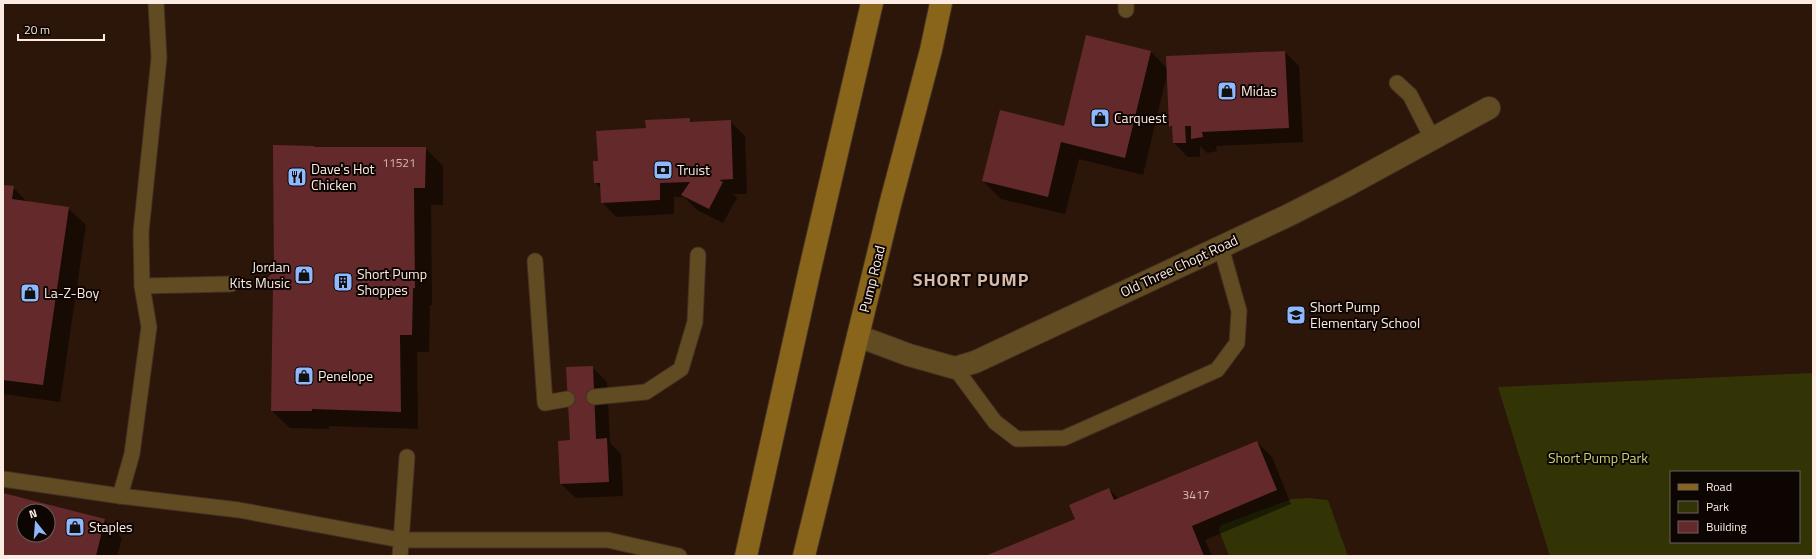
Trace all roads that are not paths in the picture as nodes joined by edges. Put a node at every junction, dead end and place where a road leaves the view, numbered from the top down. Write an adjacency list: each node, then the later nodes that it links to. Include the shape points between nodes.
1 (156, 3): 11 (lane, via 159,58 141,232)
2 (872, 3): 22 (main road)
3 (941, 3): 12 (main road, Pump Road)
4 (1397, 84): 6 (lane, via 1410,95)
5 (1489, 108): 6 (street, Old Three Chopt Road)
6 (1432, 138): 7 (street, Old Three Chopt Road, via 1340,189)
7 (1221, 247): 13 (street, Old Three Chopt Road, via 974,362); 13 (lane, via 1239,311 1236,343 1217,370 1064,438 1017,439 995,422)
8 (698, 255): 14 (lane, via 695,322 681,369 646,392)
9 (535, 261): 15 (lane, via 545,403)
10 (231, 284): 11 (lane)
11 (142, 286): 18 (lane, via 149,327 132,454)
12 (858, 336): 13 (street); 23 (main road, Pump Road)
13 (955, 368)
14 (594, 397)
15 (567, 399)
16 (407, 457): 19 (lane)
17 (3, 479): 18 (lane)
18 (120, 496): 19 (lane, via 239,510)
19 (401, 540): 20 (lane); 21 (lane, via 608,540)
20 (400, 556)
21 (679, 556)
22 (746, 556)
23 (804, 556)

